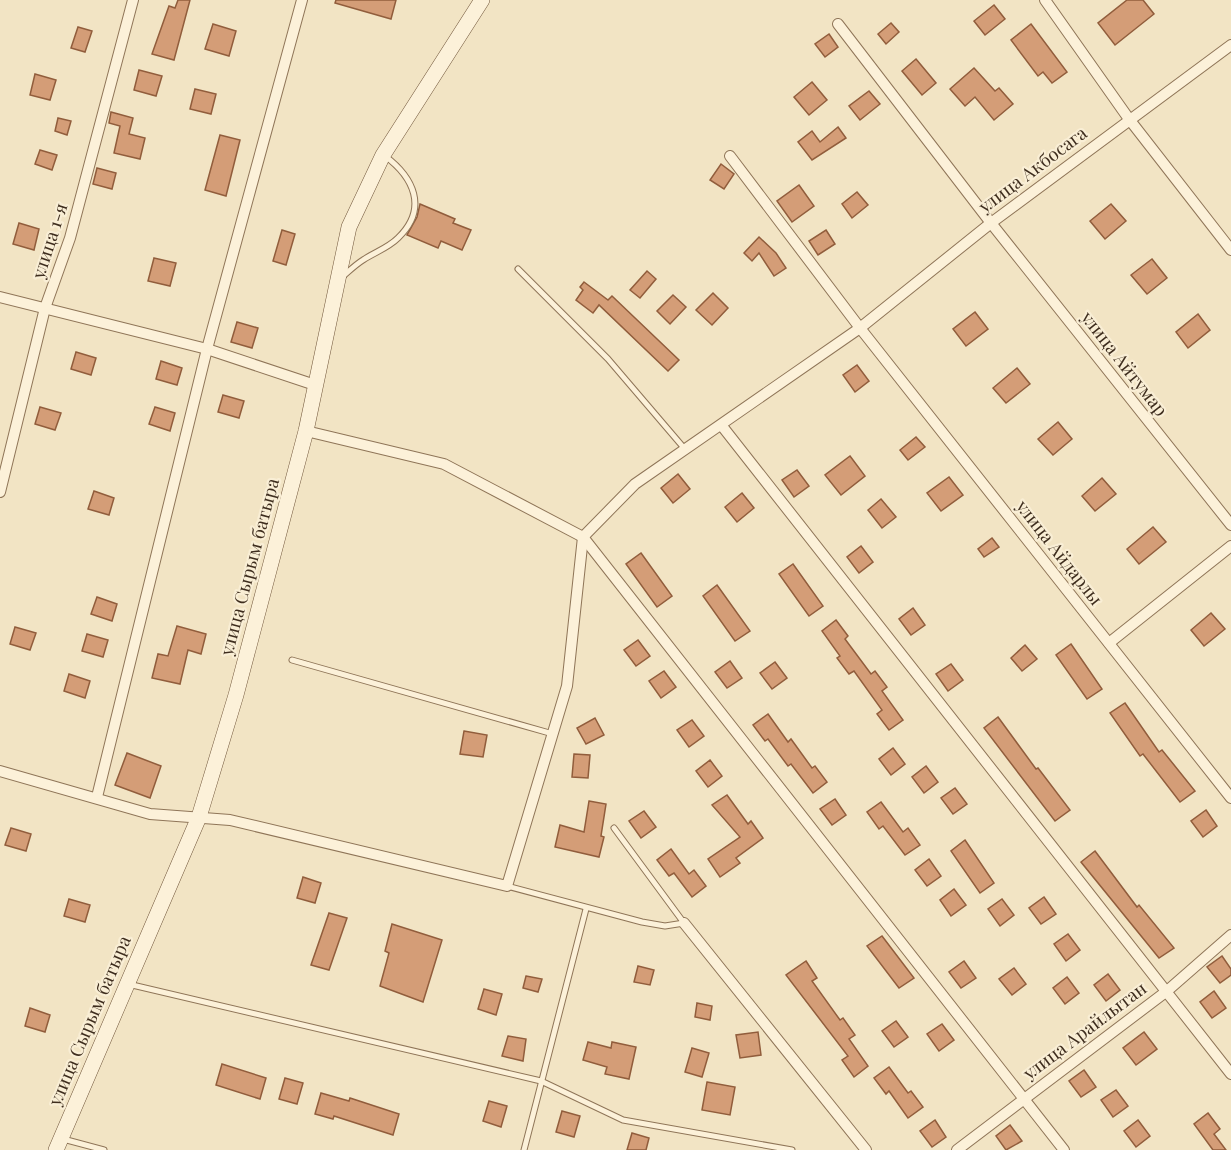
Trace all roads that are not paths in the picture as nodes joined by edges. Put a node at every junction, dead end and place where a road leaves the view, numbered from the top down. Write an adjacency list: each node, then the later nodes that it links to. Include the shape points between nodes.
1 (132, 0): 15 (street, улица 1-я, via 70,238)
2 (302, 0): 17 (street)
3 (482, 0): 8 (street, улица Сырым батыра)
4 (1045, 0): 7 (street)
5 (838, 24): 10 (street, улица Айтумар)
6 (1231, 45): 7 (street, улица Акбосага)
7 (1129, 119): 10 (street, улица Акбосага); 11 (street)
8 (383, 155): 13 (street, улица Сырым батыра, via 349,227); 13 (lane, via 411,182 416,194 412,216 400,236)
9 (730, 156): 16 (street, улица Айдарлы)
10 (991, 223): 16 (street, улица Акбосага); 23 (street, улица Айтумар)
11 (1231, 250)
12 (518, 269): 21 (lane, via 608,359)
13 (340, 279): 18 (street, улица Сырым батыра)
14 (0, 297): 15 (street)
15 (45, 308): 17 (street); 22 (street, улица 1-я)
16 (860, 328): 19 (street, улица Акбосага); 26 (street, улица Айдарлы)
17 (207, 349): 18 (street); 30 (street)
18 (315, 385): 20 (street, улица Сырым батыра)
19 (722, 426): 21 (street, улица Акбосага); 39 (street)
20 (306, 430): 24 (street, via 444,464); 32 (street, улица Сырым батыра, via 236,695)
21 (684, 448): 24 (street, улица Акбосага, via 635,484)
22 (0, 492)
23 (1231, 525)
24 (583, 537): 28 (street, via 567,686); 42 (street)
25 (1231, 546): 26 (street)
26 (1109, 643): 31 (street, улица Айдарлы)
27 (292, 660): 28 (lane)
28 (553, 734): 34 (street)
29 (0, 771): 30 (street)
30 (97, 797): 32 (street, via 150,814)
31 (1231, 798)
32 (199, 817): 34 (street, via 230,820); 38 (street, улица Сырым батыра)
33 (614, 828): 36 (lane)
34 (507, 886): 35 (lane)
35 (586, 909): 36 (lane, via 665,926); 41 (lane)
36 (684, 923): 47 (street)
37 (1231, 935): 39 (street, улица Арайлытан)
38 (127, 983): 41 (lane); 43 (street, улица Сырым батыра)
39 (1167, 991): 40 (street); 42 (street, улица Арайлытан)
40 (1231, 1074)
41 (541, 1081): 45 (lane); 46 (lane, via 624,1120)
42 (1024, 1098): 48 (street, улица Арайлытан); 49 (street)
43 (58, 1144): 44 (lane)
44 (104, 1150)
45 (524, 1150)
46 (792, 1150)
47 (866, 1150)
48 (957, 1150)
49 (1064, 1150)

